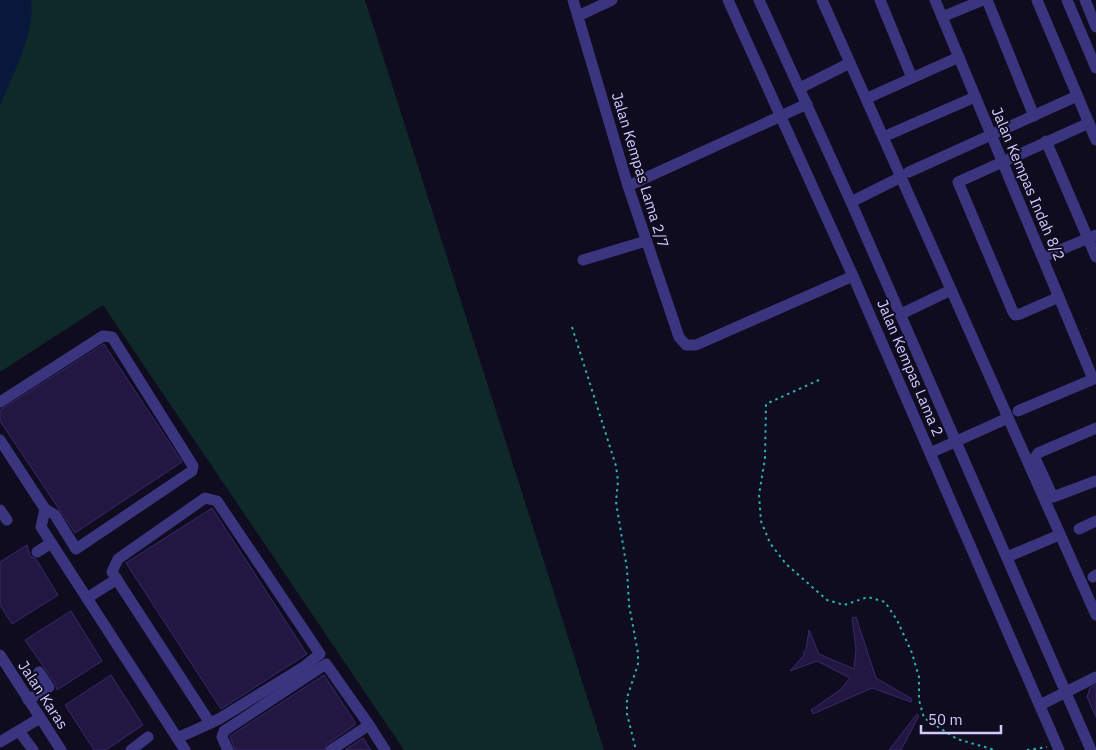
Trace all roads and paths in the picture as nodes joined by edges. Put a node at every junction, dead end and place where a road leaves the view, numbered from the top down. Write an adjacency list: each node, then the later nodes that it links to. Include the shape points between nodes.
1 (573, 0): 13 (street, Jalan Kempas Lama 2/7)
2 (612, 0): 13 (street)
3 (728, 0): 25 (street, Jalan Kempas Lama 2)
4 (759, 0): 20 (street)
5 (822, 0): 17 (street)
6 (880, 0): 19 (street)
7 (935, 0): 14 (street, Jalan Kempas Indah 8/2)
8 (983, 0): 14 (street)
9 (987, 0): 26 (street)
10 (1037, 0): 22 (street)
11 (1067, 0): 18 (street)
12 (1085, 0): 15 (street)
13 (578, 16): 34 (street, Jalan Kempas Lama 2/7)
14 (942, 17): 16 (street, Jalan Kempas Indah 8/2)
15 (1096, 26)
16 (959, 57): 19 (street); 23 (street, Jalan Kempas Indah 8/2)
17 (850, 63): 20 (street); 33 (street)
18 (1096, 68)
19 (912, 78): 21 (street)
20 (800, 88): 24 (street)
21 (872, 96)
22 (1078, 96): 26 (street); 27 (street)
23 (975, 97): 28 (street); 29 (street, Jalan Kempas Indah 8/2)
24 (807, 104): 25 (street); 35 (street)
25 (780, 116): 34 (street); 41 (street, Jalan Kempas Lama 2)
26 (1034, 116): 29 (street)
27 (1089, 123): 30 (street); 31 (street)
28 (890, 134)
29 (991, 135): 32 (street, Jalan Kempas Indah 8/2); 33 (street)
30 (1096, 140)
31 (1046, 141): 32 (street); 36 (street)
32 (1002, 160): 38 (street, Jalan Kempas Indah 8/2); 43 (street, via 958,182 962,193 1012,312 1020,314)
33 (905, 175): 35 (street); 42 (street)
34 (628, 186): 37 (street, Jalan Kempas Lama 2/7)
35 (851, 202): 44 (street)
36 (1092, 237): 38 (street); 39 (street)
37 (646, 241): 40 (street); 41 (street, Jalan Kempas Lama 2/7, via 675,328 686,345 696,345)
38 (1043, 257): 43 (street, Jalan Kempas Indah 8/2)
39 (1096, 257)
40 (582, 260)
41 (853, 276): 54 (street, Jalan Kempas Lama 2)
42 (951, 290): 44 (street); 50 (street)
43 (1059, 297): 46 (street, Jalan Kempas Indah 8/2)
44 (901, 314): 53 (street)
45 (572, 327): 90 (path, via 616,466 616,502 628,605 638,653 638,664 627,698 627,714)
46 (1095, 378): 49 (street)
47 (820, 380): 91 (path, via 766,404 765,458 759,495 761,521 770,543 786,564 827,600 844,605 868,597 886,602 912,653 919,677 919,700 924,718 957,740)
48 (0, 402): 61 (street, via 103,336 112,337 193,466 192,471)
49 (1018, 411)
50 (1008, 418): 53 (street); 59 (street)
51 (1096, 428): 55 (street, via 1036,456 1051,495 1057,497)
52 (0, 440): 56 (street)
53 (956, 442): 54 (street); 63 (street)
54 (930, 453): 74 (street, Jalan Kempas Lama 2)
55 (1096, 481)
56 (45, 509): 60 (street, via 41,527); 61 (street, via 55,515)
57 (1096, 521): 58 (street)
58 (1078, 529)
59 (1059, 535): 63 (street); 67 (street)
60 (52, 543): 62 (street); 64 (street)
61 (76, 549): 64 (street)
62 (37, 552)
63 (1007, 557): 72 (street)
64 (62, 559): 66 (street)
65 (117, 580): 66 (street); 69 (street, via 112,572 118,559 205,498 211,498 217,501); 76 (street)
66 (86, 598): 80 (street)
67 (1096, 615)
68 (0, 656): 73 (street, Jalan Karas)
69 (323, 659): 76 (street, via 302,668); 77 (street); 87 (street, via 224,731 222,737)
70 (39, 672): 73 (street, via 49,687)
71 (1096, 677): 72 (street)
72 (1067, 691): 74 (street); 93 (street)
73 (28, 700): 75 (street, Jalan Karas)
74 (1040, 705): 82 (street, Jalan Kempas Lama 2)
75 (40, 718): 78 (street); 84 (street, Jalan Karas)
76 (210, 723): 80 (street)
77 (369, 725): 88 (street); 89 (street)
78 (19, 731): 81 (street); 83 (street)
79 (148, 737): 85 (street)
80 (177, 738): 86 (street)
81 (0, 742)
82 (1058, 747): 92 (path)
83 (33, 750)
84 (61, 750)
85 (131, 750)
86 (185, 750)
87 (228, 750)
88 (331, 750)
89 (385, 750)
90 (636, 750)
91 (994, 750)
92 (1027, 750)
93 (1091, 750)

